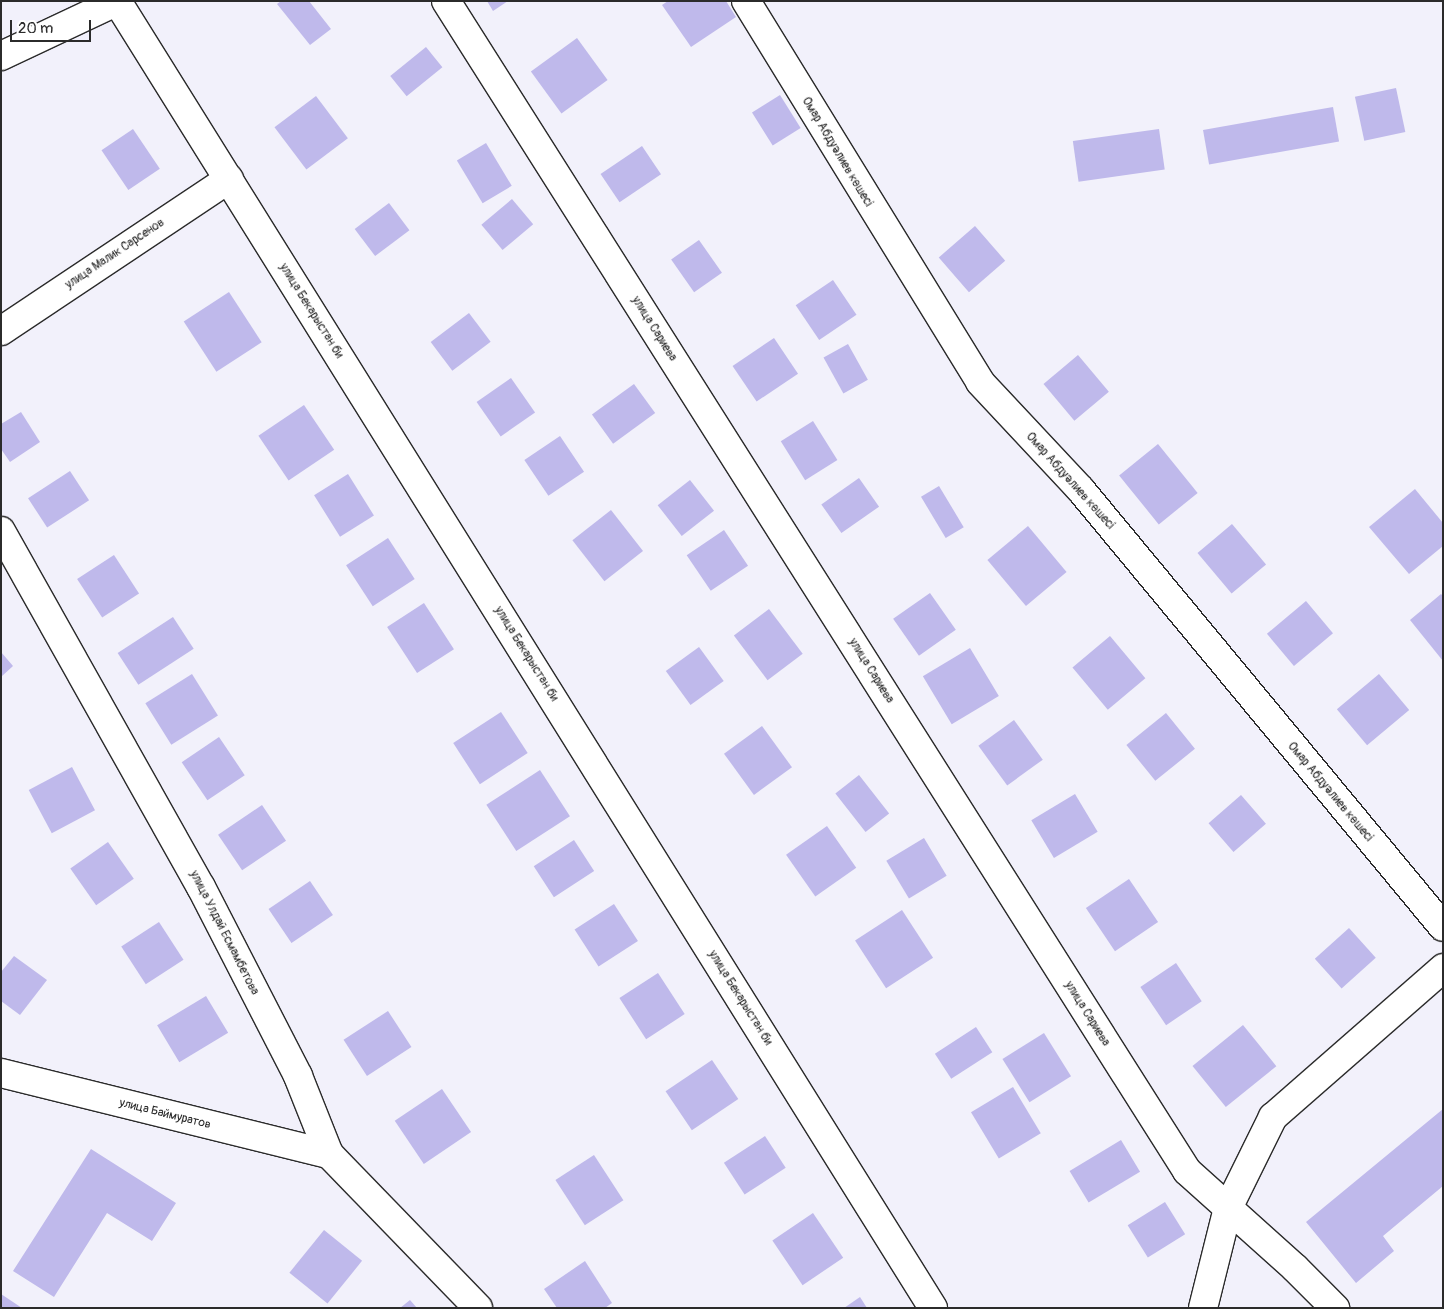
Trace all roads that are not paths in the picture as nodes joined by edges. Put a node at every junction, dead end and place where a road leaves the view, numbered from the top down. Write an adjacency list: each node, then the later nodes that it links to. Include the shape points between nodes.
1 (118, 1): 4 (street); 5 (street, улица Бекарыстан би)
2 (446, 1): 13 (street, улица Сариева, via 1187,1171)
3 (746, 1): 9 (street, Омар Абдуәлиев көшесі, via 980,382 1081,490)
4 (1, 56)
5 (229, 178): 6 (street, улица Малик Сарсенов); 15 (street, улица Бекарыстан би)
6 (1, 330)
7 (1, 531): 8 (street, улица Улдай Есмамбетова)
8 (10, 570): 12 (street, улица Улдай Есмамбетова, via 201,887 298,1076)
9 (1443, 927)
10 (1443, 968): 13 (street, via 1273,1117)
11 (1, 1073): 12 (street, улица Баймуратов)
12 (329, 1154): 14 (street, улица Улдай Есмамбетова)
13 (1228, 1208): 16 (street); 17 (street, улица Сариева)
14 (478, 1308)
15 (933, 1308)
16 (1202, 1308)
17 (1335, 1308)

